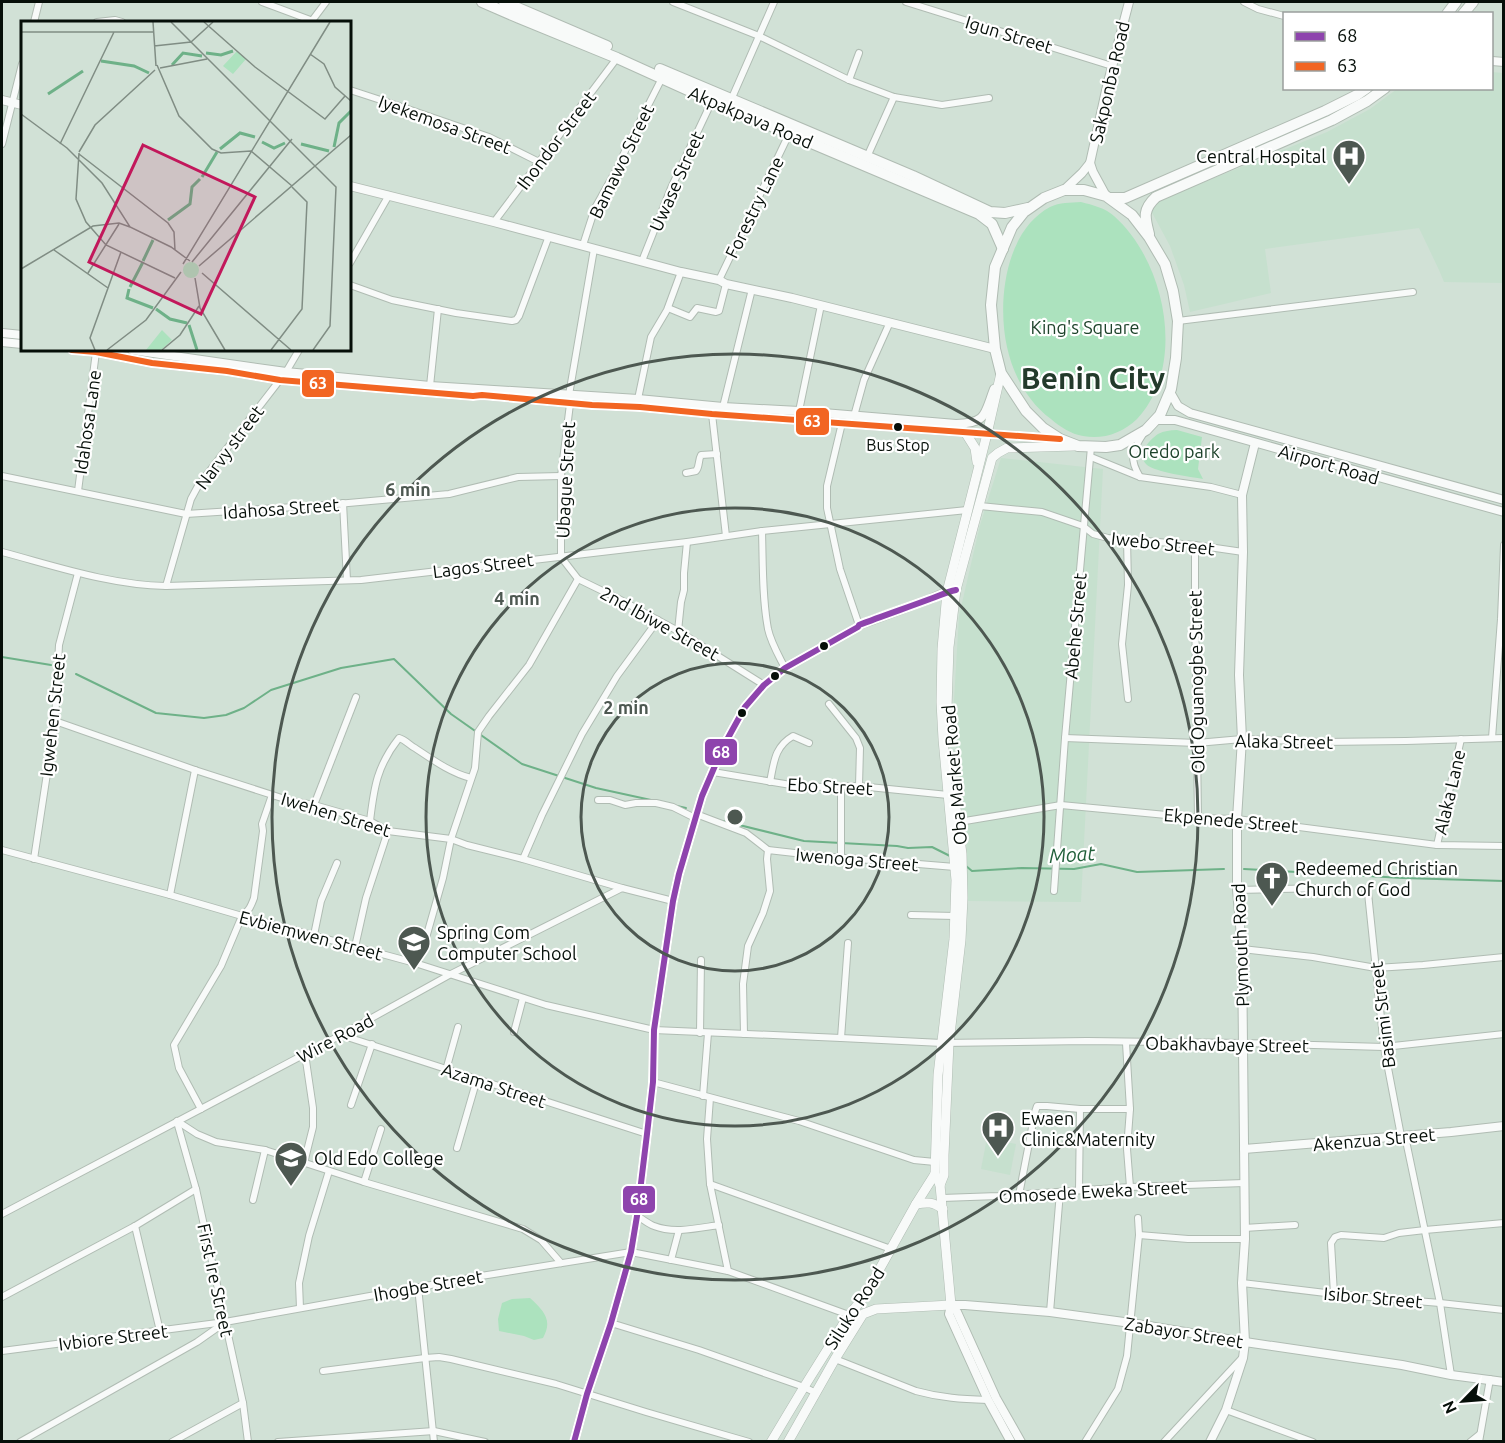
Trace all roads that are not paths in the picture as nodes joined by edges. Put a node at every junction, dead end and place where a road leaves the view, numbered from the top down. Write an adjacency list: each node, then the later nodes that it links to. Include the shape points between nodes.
1 (39, 2): 13 (street)
2 (262, 2): 14 (street)
3 (326, 2): 15 (street)
4 (483, 2): 11 (highway, Akpakpava Road)
5 (504, 2): 11 (highway, Akpakpava Road)
6 (673, 2): 16 (street)
7 (774, 2): 16 (street)
8 (906, 2): 19 (street, Igun Street)
9 (1129, 2): 19 (street, Sakponba Road)
10 (1244, 2): 12 (street)
11 (521, 10): 18 (highway, Akpakpava Road); 29 (highway, Akpakpava Road)
12 (1283, 16)
13 (34, 21)
14 (310, 21)
15 (313, 21)
16 (759, 36): 22 (street); 29 (street)
17 (859, 53): 22 (street)
18 (617, 58): 21 (highway, Akpakpava Road); 36 (street, Ihondor Street)
19 (1112, 66): 37 (street, Sakponba Road)
20 (21, 68): 31 (street)
21 (663, 78): 30 (highway, Akpakpava Road); 46 (street, Bamawo Street, via 595,208)
22 (849, 80): 26 (street)
23 (351, 90): 36 (street, Iyekemosa Street, via 489,137)
24 (1364, 90): 41 (highway, via 1325,111 1125,198)
25 (1382, 90): 45 (highway, via 1332,120 1156,197 1145,211)
26 (894, 97): 27 (street, via 942,105); 35 (street)
27 (989, 98)
28 (2, 100): 31 (street)
29 (731, 100): 35 (highway, Akpakpava Road)
30 (712, 101): 33 (highway, Akpakpava Road); 50 (street, Uwase Street)
31 (12, 103): 32 (street); 34 (street)
32 (21, 105)
33 (789, 134): 48 (highway, Akpakpava Road, via 980,214 992,224); 52 (street, Forestry Lane)
34 (2, 144)
35 (867, 158): 42 (highway, Akpakpava Road, via 990,212)
36 (539, 162): 43 (street, Ihondor Street)
37 (1090, 163): 39 (street, Sakponba Road); 41 (street, Sakponba Road)
38 (351, 186): 40 (street)
39 (1064, 190): 41 (highway, via 1084,190); 42 (highway)
40 (389, 195): 43 (street); 49 (street)
41 (1108, 197): 45 (highway, via 1132,216)
42 (1031, 207): 48 (highway, via 1012,227)
43 (494, 222): 44 (street)
44 (549, 236): 46 (street); 58 (street, via 516,320)
45 (1149, 237): 59 (highway, via 1165,264)
46 (583, 245): 47 (street)
47 (594, 249): 50 (street); 75 (street, Ubague Street)
48 (1003, 249): 65 (highway, via 995,267 990,304)
49 (351, 261)
50 (642, 261): 51 (street)
51 (681, 272): 52 (street); 57 (street)
52 (722, 282): 54 (street); 57 (street, Forestry Lane, via 719,311 697,308 690,317)
53 (351, 285): 58 (street, via 392,300)
54 (752, 289): 56 (street); 77 (street)
55 (1413, 292): 59 (street)
56 (821, 305): 60 (street); 78 (street)
57 (668, 308): 76 (street, via 651,338)
58 (438, 309): 73 (street)
59 (1178, 321): 74 (highway)
60 (890, 322): 65 (street); 80 (street, via 864,380)
61 (2, 333): 62 (street)
62 (21, 335)
63 (2, 342): 64 (street)
64 (21, 344)
65 (995, 349): 71 (highway)
66 (84, 351): 69 (street)
67 (142, 351): 70 (street)
68 (298, 351): 70 (street, Narvy street)
69 (96, 352): 72 (street); 96 (street, Idahosa Lane)
70 (286, 372): 72 (street, Narvy street); 73 (street)
71 (1000, 377): 80 (street, via 983,417 976,422); 85 (main road, Oba Market Road); 86 (highway, via 1026,411)
72 (280, 380): 75 (street, via 404,392); 103 (street, Narvy street, via 198,486)
73 (430, 386): 75 (street)
74 (1170, 392): 81 (highway); 98 (street, Airport Road, via 1178,406 1190,413)
75 (569, 399): 76 (street); 79 (street); 94 (street, Ubague Street)
76 (638, 399): 77 (street)
77 (723, 407): 78 (street)
78 (799, 411): 80 (street)
79 (712, 414): 82 (street); 90 (street)
80 (854, 416)
81 (1155, 420): 83 (highway); 87 (street, Airport Road, via 1175,420)
82 (842, 423): 84 (street); 104 (street, via 827,486)
83 (1146, 430): 89 (highway, via 1120,445); 95 (street, via 1132,458)
84 (964, 432): 85 (street); 91 (main road, via 975,448)
85 (987, 434): 86 (street); 91 (main road, Oba Market Road)
86 (1060, 439): 88 (highway)
87 (1255, 443): 97 (street, Plymouth Road); 102 (street, Airport Road)
88 (1078, 446): 89 (highway); 100 (main road, Oba Market Road, via 1007,448 998,453 988,469)
89 (1091, 452): 95 (street); 105 (street, Abehe Street)
90 (717, 454): 92 (street, via 701,455 699,468); 107 (street)
91 (978, 468): 101 (main road, Oba Market Road)
92 (686, 472)
93 (2, 476): 96 (street, Idahosa Street)
94 (561, 476): 99 (street, Idahosa Street, via 518,477 449,494); 114 (street, Ubague Street)
95 (1140, 477): 97 (street)
96 (78, 491): 103 (street, Idahosa Street)
97 (1242, 495): 113 (street, Plymouth Road)
98 (1503, 500)
99 (343, 503): 103 (street, Idahosa Street); 117 (street)
100 (980, 506): 105 (street, Iwebo Street, via 1042,512); 119 (main road, Oba Market Road)
101 (967, 510): 104 (street, Lagos Street); 119 (main road, Oba Market Road)
102 (1503, 512)
103 (186, 514): 118 (street, Narvy street)
104 (831, 525): 106 (street, Lagos Street); 122 (street, via 840,569)
105 (1083, 526): 108 (street, Iwebo Street, via 1094,534); 130 (street, Abehe Street)
106 (762, 531): 107 (street, Lagos Street); 124 (street, via 768,629)
107 (726, 536): 109 (street, Lagos Street)
108 (1127, 539): 110 (street, Iwebo Street); 127 (street, via 1128,585 1122,644)
109 (687, 542): 114 (street, Lagos Street); 123 (street)
110 (1195, 545): 113 (street, Iwebo Street); 136 (street, Old Oguanogbe Street)
111 (1503, 545): 120 (street)
112 (2, 552): 115 (street, Lagos Street)
113 (1243, 552): 133 (street, Plymouth Road, via 1239,675)
114 (561, 556): 116 (street, 2nd Ibiwe Street); 117 (street, Lagos Street)
115 (78, 573): 118 (street, Lagos Street, via 145,586); 129 (street, Igwehen Street, via 59,645)
116 (578, 579): 121 (street, 2nd Ibiwe Street); 139 (street, via 529,665 478,732)
117 (347, 580): 118 (street, Lagos Street)
118 (166, 586)
119 (952, 591): 122 (street); 144 (main road, Oba Market Road, via 942,649 941,702); 152 (main road, Oba Market Road, via 947,700)
120 (1502, 619): 131 (street)
121 (658, 620): 123 (street, 2nd Ibiwe Street); 161 (street, via 617,675 582,734)
122 (859, 626): 124 (street)
123 (678, 631): 125 (street, 2nd Ibiwe Street)
124 (785, 668): 125 (street)
125 (764, 685): 138 (street, via 745,707)
126 (357, 697): 146 (street)
127 (1128, 699)
128 (829, 704): 142 (street, via 859,743)
129 (54, 721): 137 (street, Iwehen Street); 160 (street, Igwehen Street)
130 (1065, 738): 136 (street, Alaka Street); 147 (street, Abehe Street)
131 (1492, 738): 132 (street, Alaka Street); 134 (street, Alaka Street)
132 (1503, 738)
133 (1242, 739): 134 (street, Alaka Street); 136 (street, Alaka Street); 150 (street, Plymouth Road)
134 (1461, 739): 155 (street, Alaka Lane)
135 (809, 743): 140 (street, via 793,736 786,740 776,753)
136 (1197, 743): 149 (street, Old Oguanogbe Street)
137 (195, 770): 143 (street, Iwehen Street); 169 (street)
138 (713, 772): 140 (street, Ebo Street); 148 (street)
139 (471, 778): 151 (street, via 399,738 388,752 375,784); 154 (street)
140 (770, 782): 141 (street, Ebo Street)
141 (841, 786): 142 (street, Ebo Street); 159 (street)
142 (859, 786): 144 (street, Ebo Street)
143 (272, 795): 146 (street, Iwehen Street); 172 (street, via 262,824 254,898)
144 (948, 795): 163 (main road, Oba Market Road)
145 (598, 800): 148 (street, via 625,805 656,803)
146 (314, 805): 151 (street, Iwehen Street)
147 (1061, 805): 149 (street, Ekpenede Street); 152 (street, Ekpenede Street); 167 (street, Abehe Street)
148 (696, 816): 158 (street, via 747,833); 170 (street)
149 (1198, 818): 150 (street, Ekpenede Street)
150 (1237, 819): 155 (street, Ekpenede Street); 166 (street, Plymouth Road)
151 (370, 821): 153 (street, Iwehen Street)
152 (959, 822): 193 (main road, Oba Market Road, via 963,880 961,940)
153 (388, 831): 154 (street, Iwehen Street); 176 (street)
154 (451, 839): 161 (street, Iwehen Street); 180 (street, via 426,938)
155 (1437, 845): 156 (street, Ekpenede Street)
156 (1503, 846)
157 (2, 850): 160 (street, Evbiemwen Street)
158 (768, 850): 159 (street, Iwenoga Street); 189 (street, via 770,891 748,946 743,984)
159 (841, 858): 163 (street, Iwenoga Street)
160 (34, 859): 169 (street, Evbiemwen Street)
161 (523, 859): 164 (street, Iwehen Street)
162 (337, 863): 174 (street, via 321,901)
163 (955, 867): 173 (main road, Oba Market Road)
164 (622, 888): 170 (street); 182 (street, Wire Road)
165 (1323, 888): 166 (street)
166 (1237, 890): 177 (street, Plymouth Road)
167 (1054, 891)
168 (1368, 893): 181 (street, Basimi Street)
169 (170, 895): 172 (street, Evbiemwen Street)
170 (673, 901): 185 (street)
171 (911, 915): 173 (street)
172 (242, 916): 174 (street, Evbiemwen Street); 204 (street, via 221,966 174,1045 179,1068)
173 (955, 916): 193 (main road, Oba Market Road)
174 (314, 935): 176 (street, Evbiemwen Street)
175 (848, 943): 192 (street)
176 (355, 947): 180 (street, Evbiemwen Street)
177 (1242, 949): 181 (street); 195 (street, Plymouth Road)
178 (1503, 957): 181 (street)
179 (701, 960): 187 (street)
180 (415, 963): 182 (street, Evbiemwen Street)
181 (1377, 968): 197 (street, Basimi Street)
182 (451, 974): 183 (street, Evbiemwen Street); 191 (street, Wire Road)
183 (523, 998): 185 (street, Evbiemwen Street); 186 (street)
184 (458, 1027): 199 (street)
185 (654, 1030): 187 (street, Obakhavbaye Street); 201 (street)
186 (514, 1032)
187 (700, 1033): 188 (street, Obakhavbaye Street)
188 (708, 1033): 189 (street, Obakhavbaye Street); 202 (street)
189 (744, 1034): 192 (street, Obakhavbaye Street)
190 (1503, 1034): 197 (street, Obakhavbaye Street)
191 (341, 1035): 196 (street, Azama Street); 198 (street, Wire Road)
192 (840, 1038): 193 (street, Obakhavbaye Street)
193 (946, 1043): 194 (street, Obakhavbaye Street); 215 (main road, Oba Market Road, via 938,1075); 222 (main road, Oba Market Road, via 944,1175)
194 (1126, 1043): 195 (street, Obakhavbaye Street); 206 (street)
195 (1242, 1043): 197 (street, Obakhavbaye Street); 213 (street, Plymouth Road)
196 (372, 1044): 199 (street, Azama Street); 203 (street)
197 (1384, 1047): 211 (street, Basimi Street)
198 (305, 1054): 204 (street, Wire Road); 216 (street, via 313,1127)
199 (446, 1070): 200 (street, Azama Street)
200 (477, 1079): 210 (street, Azama Street); 212 (street)
201 (652, 1082): 202 (street); 210 (street)
202 (707, 1097): 215 (street, via 799,1121 915,1160); 221 (street)
203 (351, 1105)
204 (201, 1109): 207 (street, Wire Road)
205 (1080, 1109): 206 (street); 225 (street); 227 (street, via 1037,1106)
206 (1130, 1109): 223 (street)
207 (177, 1121): 214 (street, via 216,1142); 224 (street, First Ire Street); 232 (street, Wire Road)
208 (1503, 1126): 211 (street, Akenzua Street)
209 (381, 1129): 219 (street)
210 (647, 1134): 233 (street)
211 (1403, 1136): 213 (street, Akenzua Street); 241 (street, Basimi Street)
212 (457, 1148)
213 (1244, 1149): 220 (street, Plymouth Road)
214 (265, 1150): 216 (street); 229 (street)
215 (935, 1162): 218 (main road, Oba Market Road)
216 (304, 1163): 217 (street)
217 (329, 1171): 219 (street); 255 (street, via 299,1283)
218 (935, 1174): 222 (main road); 230 (main road, Siluko Road)
219 (364, 1182): 247 (street, via 523,1229 541,1240)
220 (1244, 1183): 223 (street, Omosede Eweka Street); 239 (street, Plymouth Road)
221 (710, 1184): 236 (street); 244 (street)
222 (940, 1185): 228 (main road)
223 (1130, 1187): 225 (street, Omosede Eweka Street)
224 (196, 1189): 238 (street); 260 (street, First Ire Street)
225 (1079, 1190): 226 (street, Omosede Eweka Street)
226 (1060, 1192): 227 (street, Omosede Eweka Street); 257 (street)
227 (1019, 1195): 228 (street, Omosede Eweka Street)
228 (942, 1198): 231 (main road)
229 (253, 1200)
230 (916, 1203): 231 (main road, via 934,1203); 244 (main road, Siluko Road)
231 (943, 1209): 254 (main road)
232 (2, 1214)
233 (637, 1216): 240 (street, via 654,1226); 245 (street)
234 (1138, 1218): 242 (street)
235 (1503, 1223): 241 (street)
236 (719, 1225): 240 (street); 248 (street)
237 (1295, 1225): 239 (street)
238 (135, 1226): 252 (street); 263 (street)
239 (1244, 1228): 243 (street, Plymouth Road)
240 (679, 1230): 246 (street)
241 (1425, 1230): 251 (street, via 1384,1238 1335,1237 1331,1243); 253 (street, Basimi Street)
242 (1139, 1235): 243 (street); 262 (street)
243 (1245, 1239): 249 (street, Plymouth Road)
244 (891, 1249): 259 (main road, Siluko Road)
245 (631, 1252): 246 (street); 247 (street, Ihogbe Street); 261 (street)
246 (671, 1260): 248 (street)
247 (561, 1263): 250 (street, Ihogbe Street)
248 (728, 1271): 259 (street)
249 (1242, 1282): 251 (street, Isibor Street); 264 (street, Plymouth Road)
250 (418, 1287): 255 (street, Ihogbe Street); 266 (street)
251 (1334, 1294): 253 (street, Isibor Street)
252 (2, 1297)
253 (1440, 1303): 256 (street, Isibor Street); 270 (street, Basimi Street)
254 (951, 1305): 257 (street, Zabayor Street); 258 (main road, Zabayor Street, via 876,1309); 276 (street, via 949,1314); 292 (street)
255 (300, 1308): 260 (street, Ihogbe Street)
256 (1503, 1310)
257 (1050, 1312): 262 (street, Zabayor Street)
258 (863, 1314): 268 (main road, Siluko Road)
259 (849, 1315): 273 (main road, Siluko Road)
260 (225, 1322): 263 (street, Ivbiore Street); 277 (street, First Ire Street); 281 (street, via 197,1342)
261 (611, 1323): 273 (street); 275 (street)
262 (1131, 1323): 264 (street, Zabayor Street); 293 (street, via 1118,1389)
263 (160, 1331): 265 (street, Ivbiore Street)
264 (1245, 1342): 267 (street, Plymouth Road); 270 (street, Zabayor Street)
265 (2, 1351)
266 (425, 1358): 269 (street); 275 (street, via 451,1359); 279 (street)
267 (1243, 1358): 278 (street, Plymouth Road); 294 (street)
268 (835, 1359): 274 (main road, Siluko Road); 276 (street, via 916,1391 946,1398)
269 (323, 1371)
270 (1451, 1375): 271 (street, Zabayor Street)
271 (1490, 1379): 272 (street, Zabayor Street); 280 (street)
272 (1503, 1382)
273 (804, 1387): 274 (street); 289 (main road, Siluko Road)
274 (816, 1393): 290 (main road, Siluko Road)
275 (587, 1394): 287 (street); 288 (street)
276 (988, 1400): 291 (street)
277 (243, 1403): 282 (street); 283 (street, First Ire Street)
278 (1226, 1410): 295 (street, Plymouth Road); 296 (street)
279 (434, 1431): 284 (street); 285 (street); 286 (street)
280 (1480, 1434): 297 (street); 298 (street)
281 (20, 1442)
282 (172, 1442)
283 (248, 1442)
284 (278, 1442)
285 (435, 1442)
286 (485, 1442)
287 (574, 1442)
288 (749, 1442)
289 (771, 1442)
290 (788, 1442)
291 (1011, 1442)
292 (1021, 1442)
293 (1085, 1442)
294 (1164, 1442)
295 (1210, 1442)
296 (1313, 1442)
297 (1470, 1442)
298 (1479, 1442)

